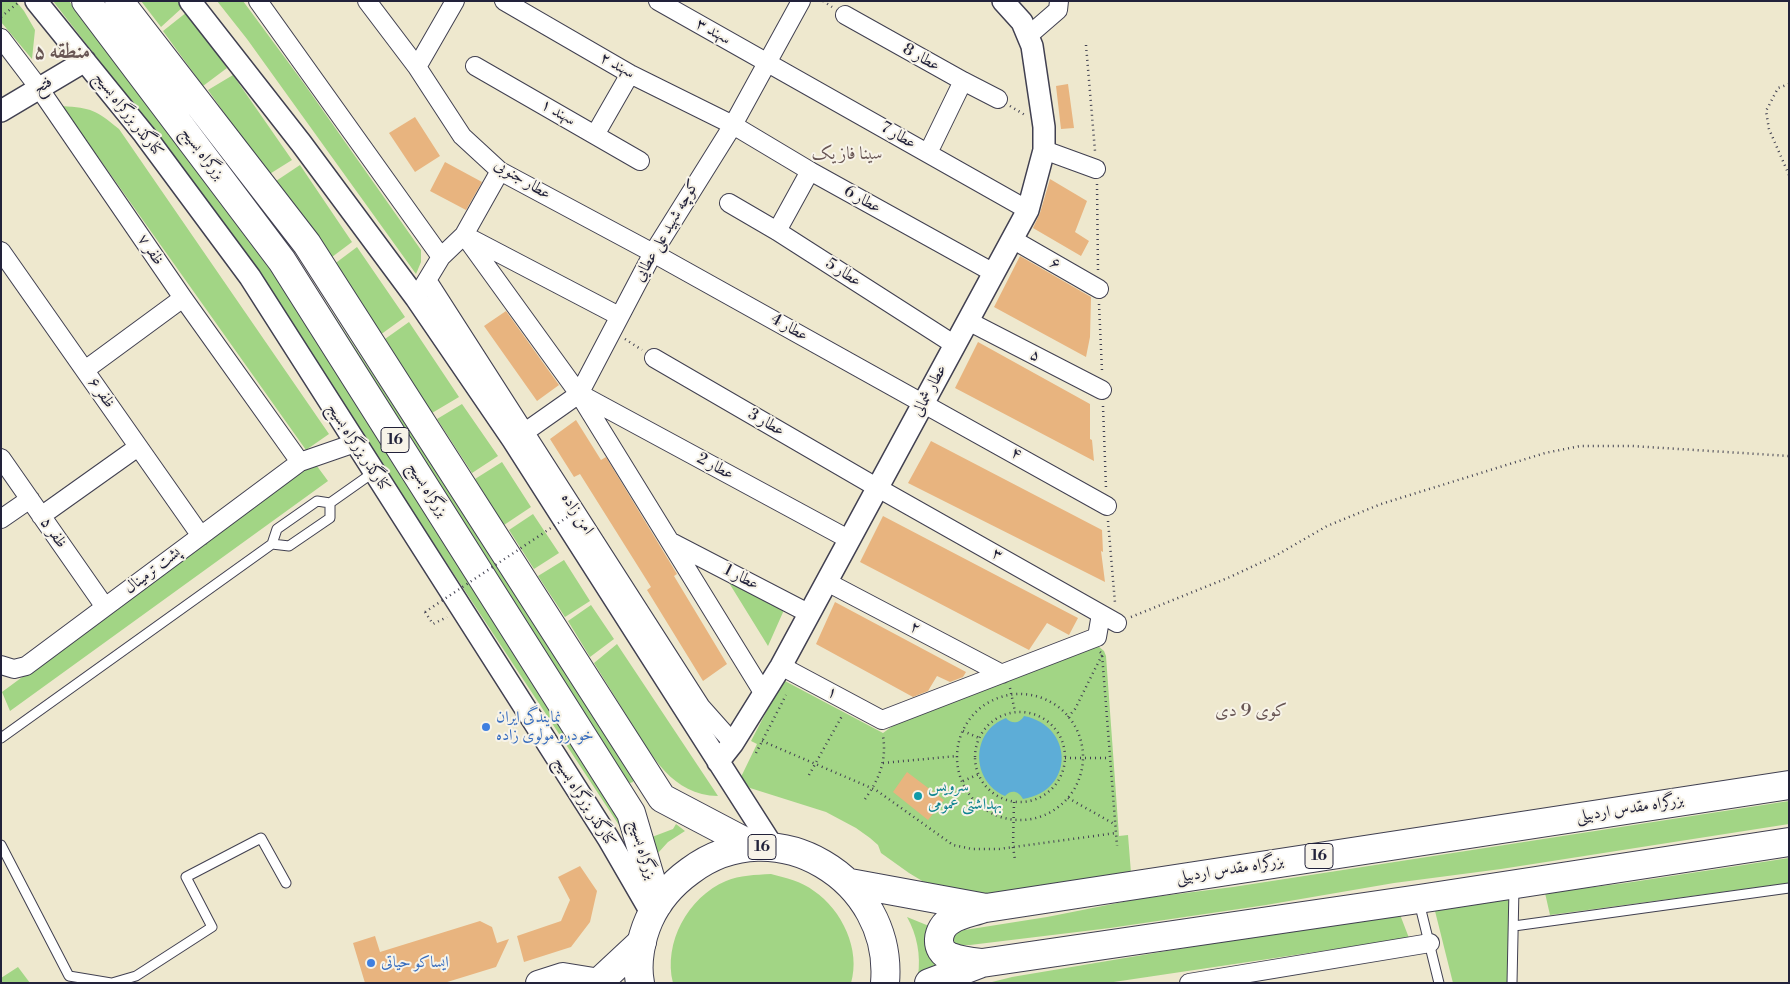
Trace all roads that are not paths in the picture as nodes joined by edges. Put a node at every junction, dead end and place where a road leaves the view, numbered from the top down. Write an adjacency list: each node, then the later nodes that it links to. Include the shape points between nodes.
1 (36, 1): 16 (street, کنارگذر بزرگراه بسیج)
2 (86, 1): 83 (main road, بزرگراه بسیج / 16, via 282,261)
3 (119, 1): 82 (main road, بزرگراه بسیج / 16, via 307,244)
4 (190, 1): 42 (street)
5 (258, 1): 40 (street)
6 (367, 1): 19 (street, عطار جنوبی)
7 (454, 1): 19 (street)
8 (504, 1): 20 (street, سهند ۲)
9 (658, 1): 17 (street, سهند ۳)
10 (801, 1): 17 (street, کوچه شهید علی عطایی)
11 (1003, 1): 14 (street, عطار شمالی, via 1022,22)
12 (1059, 1): 14 (street, via 1058,10)
13 (845, 15): 21 (street, عطار 8)
14 (1028, 36): 27 (street, عطار شمالی, via 1044,127)
15 (1, 38): 22 (street, ظفر ۷)
16 (85, 61): 22 (street, فتح); 54 (street, کنارگذر بزرگراه بسیج, via 144,134 250,277)
17 (768, 62): 25 (street, کوچه شهید علی عطایی); 28 (street, عطار 7)
18 (475, 66): 26 (street, سهند ۱)
19 (417, 67): 31 (street, عطار جنوبی, via 462,136)
20 (630, 74): 25 (street, سهند ۲); 26 (street)
21 (963, 81): 23 (street, عطار 8); 28 (street)
22 (39, 88): 24 (street, فتح); 44 (street, ظفر ۷)
23 (998, 99)
24 (1, 110)
25 (733, 124): 32 (street, عطار 6); 39 (street, کوچه شهید علی عطایی)
26 (595, 135): 29 (street, سهند ۱)
27 (1044, 150): 30 (street); 34 (street, عطار شمالی)
28 (928, 153): 34 (street, عطار 7)
29 (640, 161)
30 (1096, 169)
31 (500, 171): 36 (street); 39 (street, عطار جنوبی)
32 (810, 171): 35 (street); 41 (street, عطار 6)
33 (729, 203): 35 (street, عطار 5)
34 (1028, 210): 37 (street, عطار شمالی)
35 (778, 231): 47 (street, عطار 5)
36 (464, 235): 40 (street); 46 (street); 51 (street)
37 (1012, 239): 41 (street, عطار شمالی); 43 (street, ۶)
38 (1, 250): 49 (street, ظفر ۶)
39 (653, 253): 46 (street, کوچه شهید علی عطایی); 52 (street, عطار 4)
40 (441, 256): 42 (street)
41 (994, 273): 45 (street, عطار شمالی)
42 (421, 289): 53 (street)
43 (1099, 289)
44 (183, 298): 49 (street); 57 (street, ظفر ۷)
45 (968, 322): 47 (street, عطار شمالی); 50 (street, ۵)
46 (615, 323): 51 (street, کوچه شهید علی عطایی)
47 (955, 345): 52 (street, عطار شمالی)
48 (654, 358): 59 (street, عطار 3)
49 (85, 370): 55 (street, ظفر ۶)
50 (1102, 390)
51 (579, 394): 53 (street, کوچه شهید علی عطایی); 66 (street, عطار 2); 67 (street)
52 (924, 402): 59 (street, عطار شمالی); 62 (street, ۴)
53 (519, 436): 79 (street, امن زاده, via 701,707); 80 (street)
54 (356, 443): 57 (street, پشت ترمینال); 58 (street, کنارگذر بزرگراه بسیج)
55 (138, 446): 63 (street); 65 (street, ظفر ۶)
56 (1, 458): 60 (street, ظفر ۵)
57 (300, 462): 65 (street, پشت ترمینال)
58 (374, 472): 61 (lane); 93 (street, کنارگذر بزرگراه بسیج)
59 (878, 488): 66 (street, عطار شمالی); 72 (street, ۳)
60 (30, 499): 63 (street, ظفر ۵); 64 (street)
61 (330, 503): 68 (lane, via 317,501 277,529); 68 (lane, via 330,518 289,546)
62 (1107, 506)
63 (41, 516): 70 (street, ظفر ۵)
64 (1, 519)
65 (201, 536): 70 (street, پشت ترمینال)
66 (850, 540): 69 (street, عطار شمالی)
67 (671, 543): 71 (street, عطار 1); 77 (street)
68 (272, 544): 78 (lane)
69 (827, 582): 71 (street, عطار شمالی); 76 (street, ۲)
70 (105, 607): 74 (street, پشت ترمینال, via 26,666 14,669)
71 (810, 614): 75 (street, عطار شمالی)
72 (1101, 614): 73 (street, ۳); 76 (street, via 1097,637)
73 (1117, 623)
74 (1, 664)
75 (781, 666): 76 (street, ۱, via 885,729); 77 (street, عطار شمالی)
76 (1002, 674)
77 (764, 694): 79 (street, عطار شمالی)
78 (1, 738)
79 (733, 743): 80 (street, عطار شمالی)
80 (718, 762): 86 (street)
81 (1789, 784): 92 (main road, بزرگراه مقدس اردبیلی / 16)
82 (662, 798): 83 (main road, via 661,812 654,822 644,823); 86 (main road, بزرگراه بسیج / 16)
83 (631, 813): 93 (main road, بزرگراه بسیج / 16)
84 (1789, 842): 89 (main road)
85 (1, 845): 99 (lane, via 69,976)
86 (764, 847): 88 (main road, 16, via 801,853 827,865); 93 (main road, 16, via 726,852 699,864 676,881)
87 (286, 883): 99 (lane, via 261,838 186,877 212,927 136,976)
88 (850, 883): 92 (main road, بزرگراه مقدس اردبیلی / 16); 102 (main road, 16, via 869,908 881,936)
89 (1514, 884): 91 (main road); 94 (lane)
90 (1789, 888): 94 (lane)
91 (1419, 899): 96 (lane); 97 (main road)
92 (986, 908): 97 (main road, via 952,919 938,936 940,948 949,957)
93 (655, 909): 95 (main road, 16)
94 (1514, 926): 106 (lane)
95 (642, 942): 98 (main road); 101 (main road, 16)
96 (1430, 944): 104 (street); 105 (lane)
97 (982, 964): 103 (main road)
98 (599, 982): 100 (main road, via 564,975)
99 (111, 983)
100 (538, 983)
101 (640, 983)
102 (885, 983)
103 (928, 983)
104 (1189, 983)
105 (1439, 983)
106 (1512, 983)

